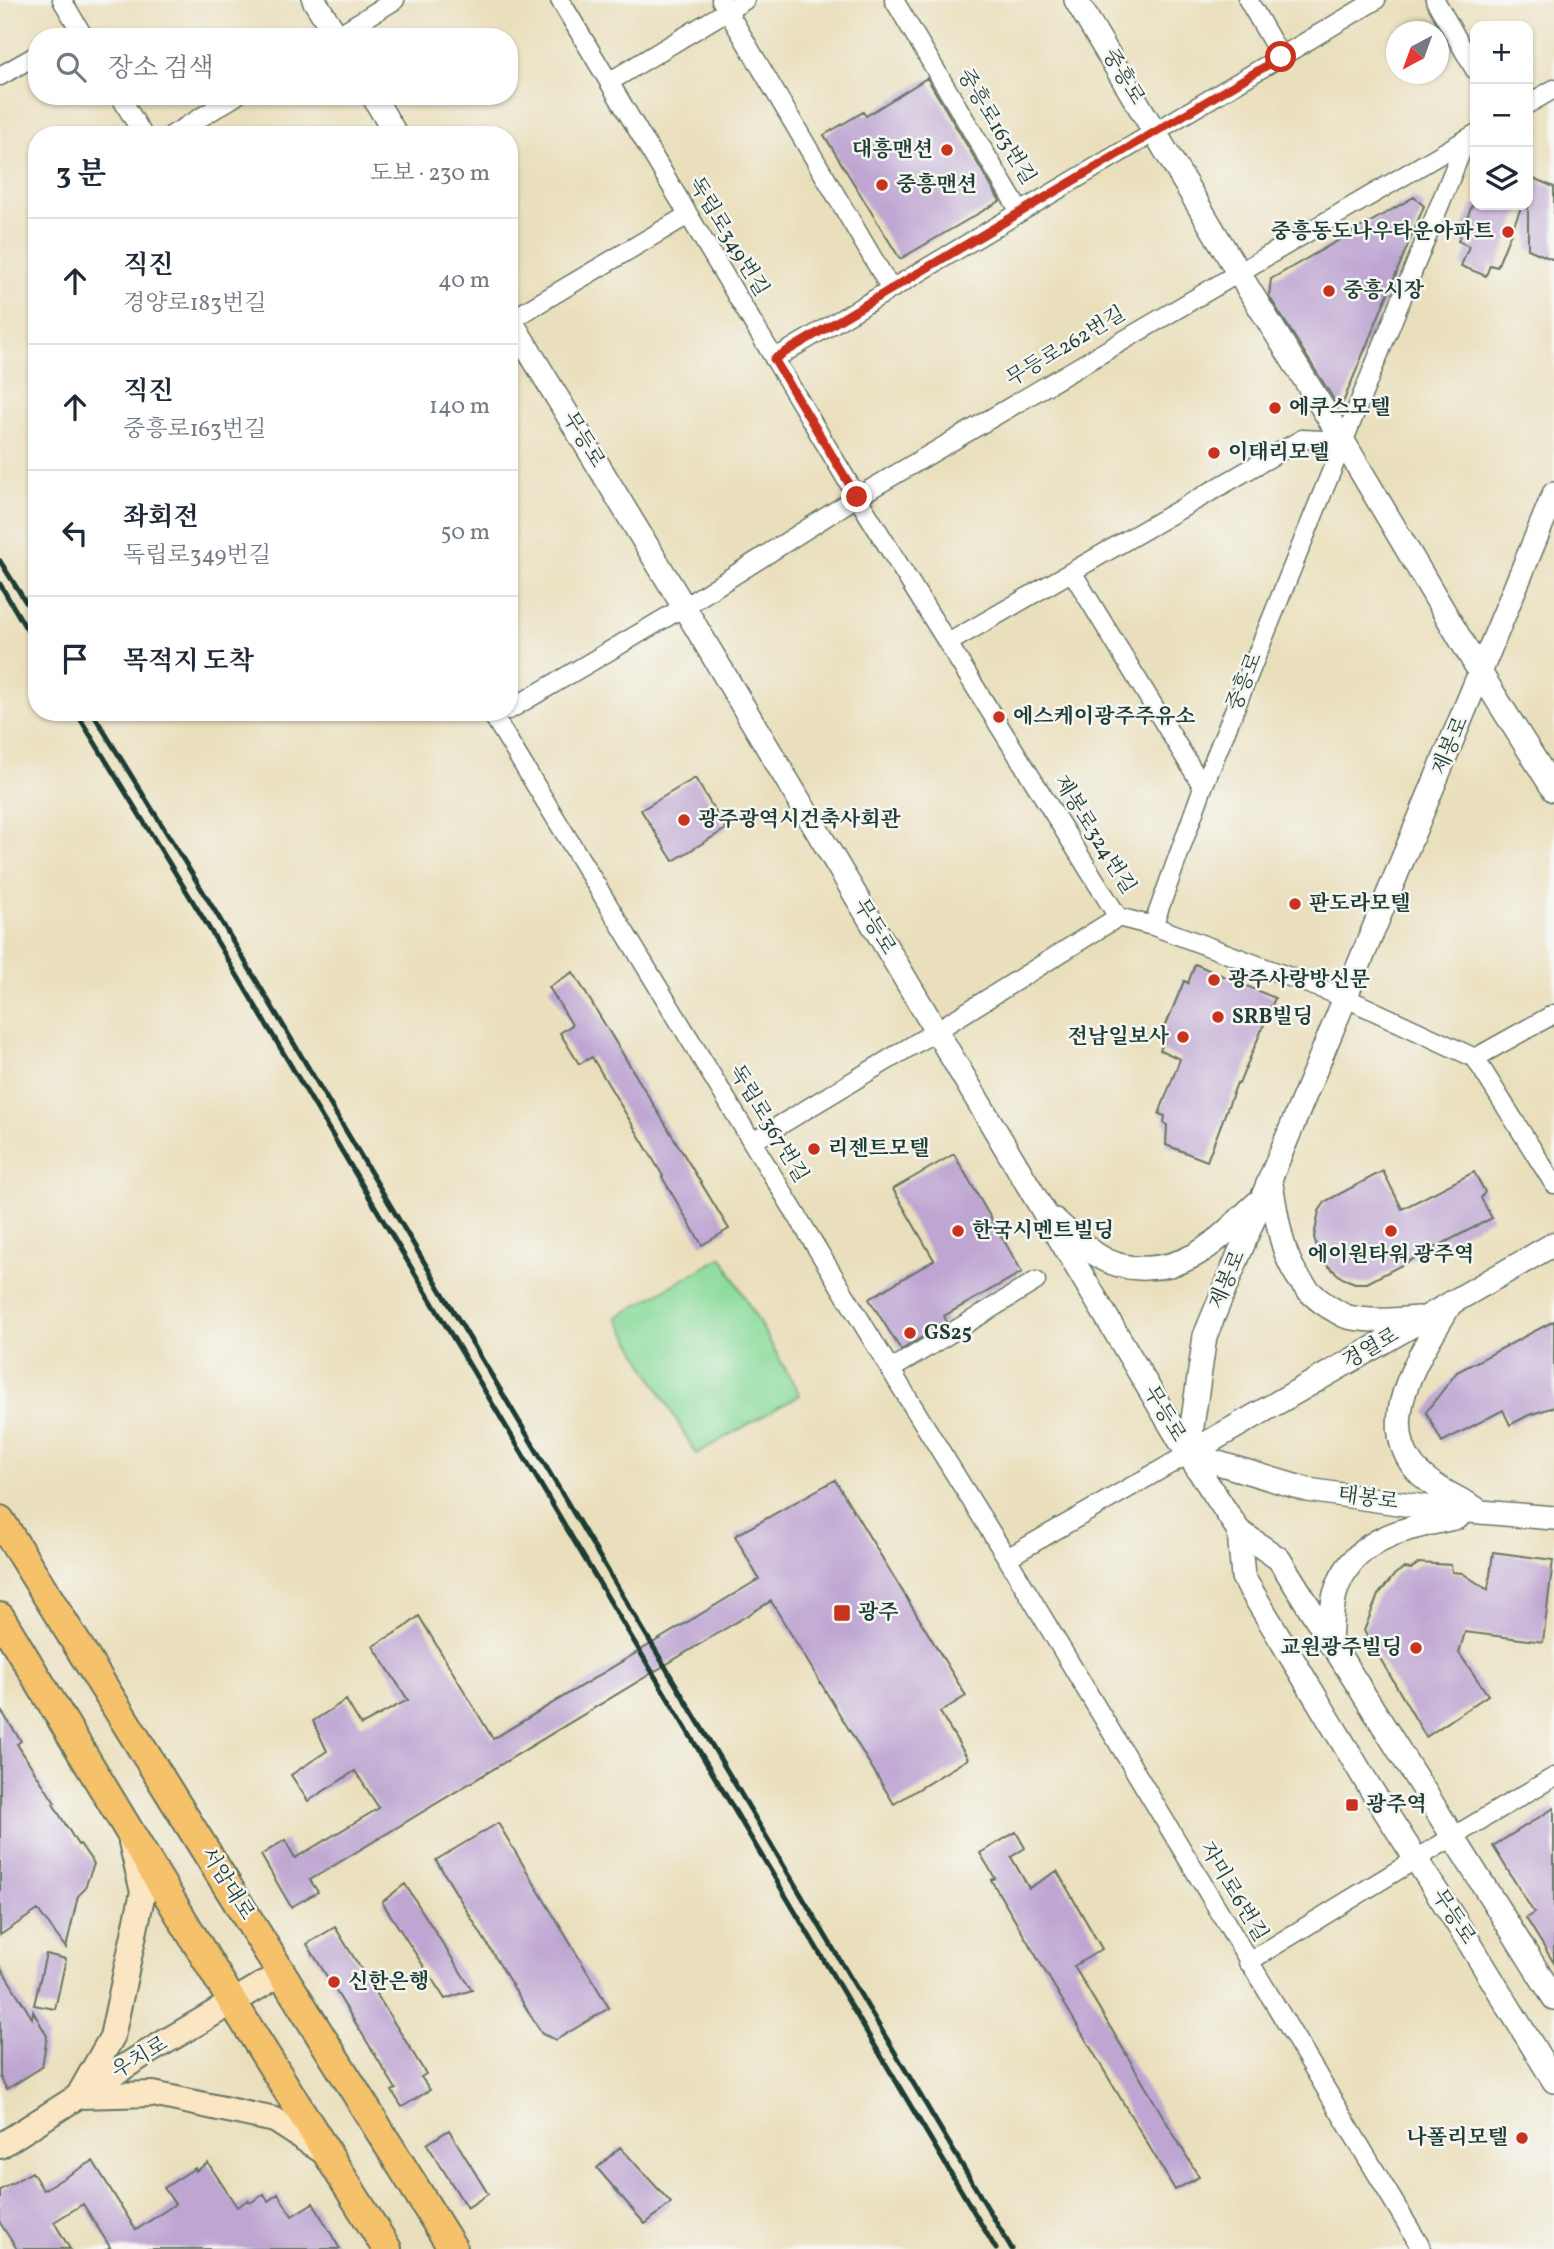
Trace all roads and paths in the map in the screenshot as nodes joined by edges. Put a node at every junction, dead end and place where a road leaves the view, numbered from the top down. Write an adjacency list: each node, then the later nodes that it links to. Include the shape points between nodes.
1 (62, 0): 12 (street)
2 (314, 0): 13 (street)
3 (396, 0): 14 (street)
4 (560, 0): 19 (street, 독립로349번길)
5 (745, 0): 11 (street)
6 (894, 0): 31 (street, 중흥로163번길)
7 (1076, 0): 28 (street, 중흥로)
8 (1248, 0): 15 (street)
9 (1376, 0): 15 (street, 중흥로163번길)
10 (1435, 0): 17 (street)
11 (724, 5): 19 (street); 34 (street)
12 (74, 28)
13 (331, 28)
14 (351, 28)
15 (1281, 57): 28 (street, 중흥로163번길)
16 (28, 60): 18 (street)
17 (1470, 61)
18 (0, 76)
19 (608, 82): 32 (street, 독립로349번길)
20 (1554, 89): 21 (street)
21 (1533, 101)
22 (125, 105): 25 (street)
23 (221, 105): 26 (street)
24 (378, 105): 27 (street)
25 (138, 126)
26 (187, 126)
27 (391, 126)
28 (1156, 131): 31 (street, 중흥로163번길); 33 (street, 중흥로)
29 (1470, 138): 33 (street, 무등로262번길)
30 (1470, 139): 38 (street, 중흥로)
31 (1020, 212): 34 (street, 중흥로163번길)
32 (688, 215): 35 (street, 무등로); 37 (street, 독립로349번길)
33 (1238, 272): 38 (street, 중흥로); 40 (street, 무등로262번길)
34 (891, 289): 37 (street, 중흥로163번길)
35 (518, 315)
36 (518, 333): 42 (street, 무등로)
37 (774, 359): 40 (street, 독립로349번길)
38 (1343, 441): 41 (street, via 1302,439); 44 (street, 중흥로); 47 (street, 중흥로)
39 (1554, 494): 44 (street, 제봉로)
40 (857, 497): 42 (street, 무등로262번길); 43 (street, 제봉로324번길)
41 (1072, 572): 43 (street); 47 (street)
42 (684, 607): 45 (street, 무등로262번길); 53 (street, 무등로)
43 (948, 643): 49 (street, 제봉로324번길)
44 (1481, 674): 48 (street, 중흥로); 51 (street, 제봉로)
45 (518, 703)
46 (505, 721): 55 (street, 독립로367번길)
47 (1203, 787): 50 (street, 중흥로)
48 (1554, 790)
49 (1118, 917): 50 (street, 제봉로324번길); 53 (street)
50 (1153, 926): 51 (street, 제봉로324번길)
51 (1346, 998): 54 (street); 57 (street, 제봉로)
52 (1554, 1014): 54 (street)
53 (936, 1031): 55 (street); 58 (street, 무등로)
54 (1475, 1058): 56 (street)
55 (752, 1142): 63 (street, 독립로367번길)
56 (1554, 1184)
57 (1266, 1189): 58 (street, via 1195,1255 1143,1269 1120,1266 1098,1256); 62 (street, via 1285,1252 1300,1283 1318,1300 1345,1317 1379,1321); 64 (street, 제봉로, via 1205,1336)
58 (1039, 1207): 64 (street, 무등로)
59 (1554, 1244): 61 (street, 경열로)
60 (1036, 1281): 63 (street)
61 (1452, 1302): 62 (street, 경열로); 65 (street, via 1410,1375 1400,1410 1401,1432 1405,1452 1430,1482)
62 (1425, 1318): 64 (street, 경열로)
63 (890, 1370): 69 (street, 독립로367번길)
64 (1188, 1454): 65 (street, 태봉로, via 1308,1490); 68 (street, 무등로); 69 (street)
65 (1481, 1511): 66 (street, 태봉로); 71 (street, via 1391,1533 1363,1550 1342,1576 1334,1598)
66 (1554, 1518)
67 (0, 1520): 77 (main road, 서암대로)
68 (1239, 1531): 71 (street, 무등로, via 1279,1559); 75 (street, 무등로, via 1243,1577)
69 (1007, 1558): 76 (street, 자미로6번길)
70 (0, 1617): 73 (main road)
71 (1330, 1644): 74 (street, 무등로)
72 (1554, 1777): 74 (street)
73 (130, 1834): 79 (main road); 81 (main road, via 143,1892 112,2037)
74 (1453, 1835): 75 (street); 78 (street, 무등로)
75 (1416, 1860): 76 (street); 80 (street, 무등로)
76 (1248, 1962): 86 (street, 자미로6번길)
77 (282, 1973): 79 (main road, 우치로); 85 (main road, 서암대로)
78 (1554, 1998)
79 (233, 2003): 81 (main road, 우치로); 83 (main road)
80 (1554, 2081)
81 (79, 2096): 82 (main road, 우치로); 83 (main road, via 153,2094 275,2120)
82 (0, 2146)
83 (329, 2155): 84 (main road)
84 (387, 2249)
85 (453, 2249)
86 (1422, 2249)

